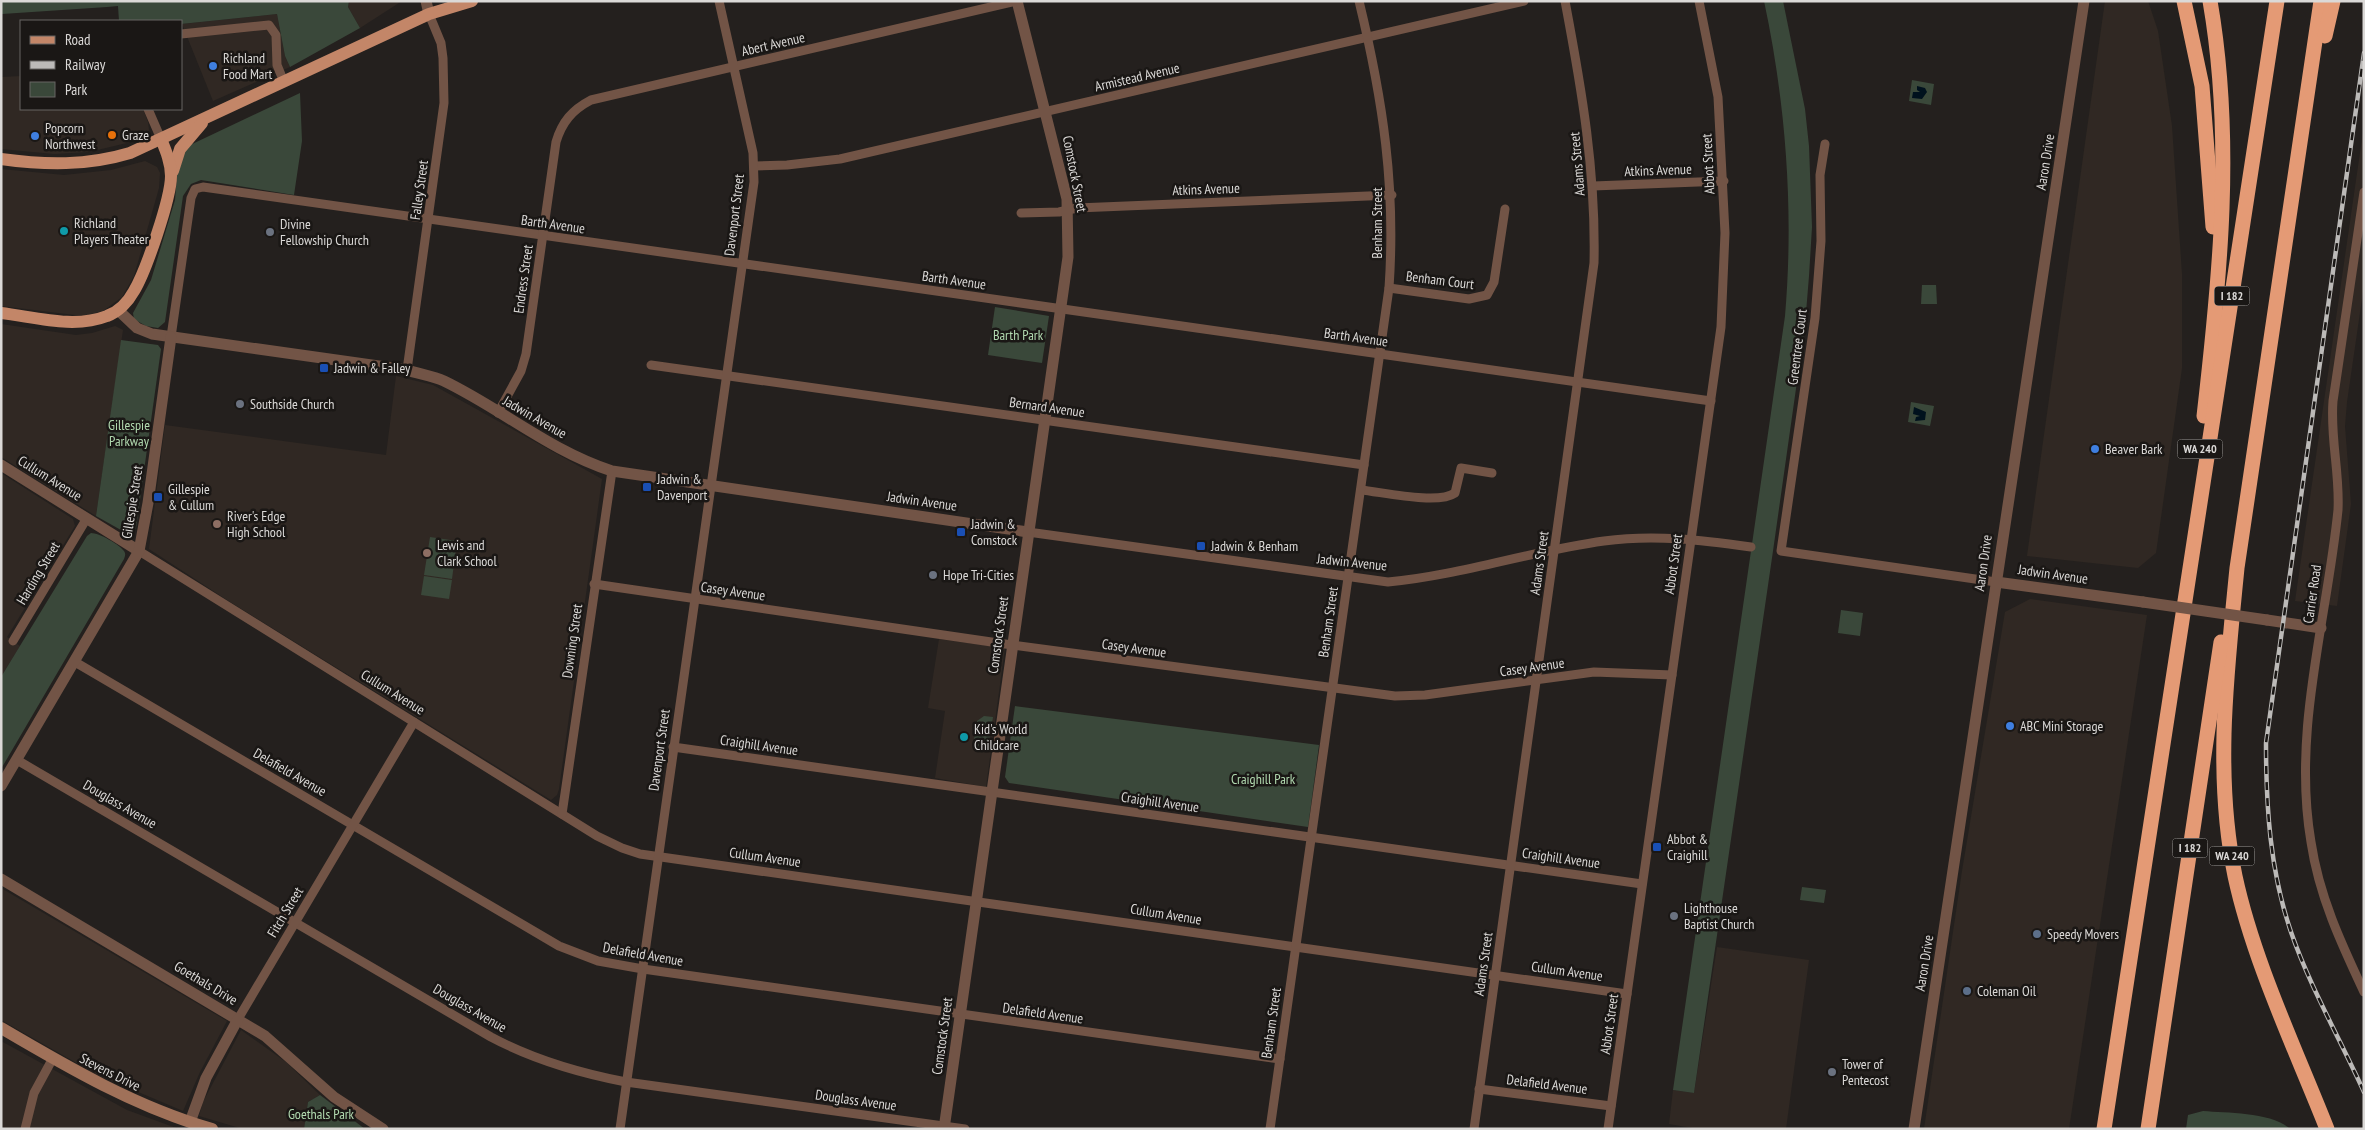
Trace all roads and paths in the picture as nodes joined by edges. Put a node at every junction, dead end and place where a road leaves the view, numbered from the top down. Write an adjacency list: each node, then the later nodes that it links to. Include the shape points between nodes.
1 (426, 1): 15 (street)
2 (472, 1): 15 (main road)
3 (719, 1): 18 (street, Davenport Street)
4 (1017, 1): 18 (street, Abert Avenue); 21 (street, Comstock Street)
5 (1359, 1): 17 (street, Benham Street)
6 (1524, 1): 17 (street, Armistead Avenue)
7 (1565, 1): 31 (street, Adams Street, via 1585,106)
8 (1699, 1): 30 (street, Abbot Street, via 1718,97)
9 (2084, 1): 70 (street, Aaron Drive)
10 (2184, 1): 42 (highway, via 2202,86 2212,187)
11 (2210, 1): 42 (highway, WA 240, via 2223,169)
12 (2277, 1): 72 (highway, I 182)
13 (2321, 1): 28 (highway, I 182)
14 (2332, 1): 28 (highway)
15 (430, 14): 19 (main road); 38 (street, Falley Street, via 440,43 444,87)
16 (182, 34): 19 (street, via 269,25 276,32 277,65)
17 (1368, 36): 21 (street, Armistead Avenue); 34 (street, Benham Street, via 1387,137)
18 (734, 67): 24 (street, Abert Avenue, via 590,100 565,120); 27 (street, Davenport Street)
19 (284, 82): 22 (main road)
20 (148, 110): 23 (street)
21 (1047, 112): 27 (street, Armistead Avenue, via 834,160); 36 (street, Comstock Street)
22 (207, 118): 23 (main road); 29 (main road, via 180,149)
23 (161, 139): 26 (main road, via 130,152 91,162 50,164); 29 (main road, via 170,164)
24 (556, 142): 39 (street, Endress Street)
25 (1825, 144): 67 (street, Greentree Court, via 1820,175 1821,241 1815,318)
26 (1, 159)
27 (754, 166): 40 (street, Davenport Street)
28 (2296, 174): 68 (highway, I 182)
29 (171, 178): 44 (main road, via 167,202 142,276)
30 (1724, 181): 31 (street, Atkins Avenue); 52 (street, Abbot Street, via 1721,327)
31 (1593, 186): 51 (street, Adams Street, via 1594,263)
32 (195, 189): 38 (street, Barth Avenue, via 203,187); 46 (street, Gillespie Street, via 191,198)
33 (2364, 192): 74 (street, Carrier Road, via 2332,416 2338,499)
34 (1392, 195): 36 (street, Atkins Avenue); 41 (street, Benham Street)
35 (1505, 209): 41 (street, Benham Court, via 1494,282 1488,295 1470,300)
36 (1068, 210): 37 (street, Atkins Avenue); 43 (street, Comstock Street, via 1068,256)
37 (1021, 213)
38 (428, 220): 39 (street, Barth Avenue); 49 (street, Falley Street)
39 (543, 236): 40 (street, Barth Avenue); 53 (street, Endress Street, via 524,362)
40 (742, 264): 43 (street, Barth Avenue); 50 (street, Davenport Street)
41 (1390, 288): 47 (street, Benham Street)
42 (2216, 306): 72 (highway, WA 240, via 2189,535)
43 (1060, 309): 47 (street, Barth Avenue); 54 (street, Comstock Street)
44 (118, 310): 45 (main road, via 104,317 78,322); 46 (street, Jadwin Avenue, via 140,330)
45 (1, 312)
46 (171, 337): 49 (street, Jadwin Avenue); 65 (street, Gillespie Street)
47 (1380, 354): 51 (street, Barth Avenue); 56 (street, Benham Street)
48 (651, 365): 50 (street)
49 (407, 370): 53 (street, Jadwin Avenue, via 443,381)
50 (726, 375): 54 (street, Bernard Avenue); 59 (street, Davenport Street)
51 (1578, 383): 52 (street, Barth Avenue); 66 (street, Adams Street)
52 (1711, 401): 63 (street, Abbot Street)
53 (498, 413): 57 (street, Jadwin Avenue, via 572,456)
54 (1044, 421): 56 (street, Bernard Avenue); 62 (street, Comstock Street)
55 (1, 465): 61 (street, Cullum Avenue)
56 (1364, 466): 60 (street, Benham Street)
57 (612, 472): 59 (street, Jadwin Avenue); 71 (street, Downing Street)
58 (1492, 473): 60 (street, via 1461,468 1456,493 1446,497 1425,498)
59 (710, 486): 62 (street, Jadwin Avenue); 73 (street, Davenport Street)
60 (1361, 490): 69 (street, Benham Street)
61 (87, 518): 65 (street, Cullum Avenue); 75 (street, Harding Street)
62 (1028, 532): 69 (street, Jadwin Avenue); 76 (street, Comstock Street)
63 (1690, 538): 64 (street, Jadwin Avenue); 66 (street, Jadwin Avenue, via 1603,541); 78 (street, Abbot Street)
64 (1751, 547)
65 (138, 551): 77 (street, Gillespie Street); 81 (street, Cullum Avenue)
66 (1555, 551): 69 (street, Jadwin Avenue, via 1427,578 1388,582); 79 (street, Adams Street)
67 (1781, 551): 70 (street, Jadwin Avenue)
68 (2237, 568): 120 (highway, I 182, via 2217,664); 121 (highway, WA 240, via 2223,750 2232,861 2255,946)
69 (1348, 578): 80 (street, Benham Street)
70 (1996, 582): 74 (street, Jadwin Avenue, bridge); 118 (street, Aaron Drive)
71 (594, 584): 73 (street, Casey Avenue); 86 (street, Downing Street)
72 (2187, 592): 119 (highway, I 182)
73 (695, 600): 76 (street, Casey Avenue); 82 (street, Davenport Street)
74 (2321, 628): 98 (street, Carrier Road, via 2305,747 2308,828 2325,902)
75 (12, 641)
76 (1012, 645): 80 (street, Casey Avenue); 85 (street, Comstock Street)
77 (76, 662): 83 (street, Gillespie Street); 87 (street, Delafield Avenue)
78 (1672, 675): 79 (street, Casey Avenue, via 1594,672); 92 (street, Abbot Street)
79 (1535, 680): 80 (street, Casey Avenue, via 1425,695 1395,696); 90 (street, Adams Street)
80 (1332, 689): 88 (street, Benham Street)
81 (414, 722): 86 (street, Cullum Avenue); 87 (street, Fitch Street)
82 (673, 747): 85 (street, Craighill Avenue); 89 (street, Davenport Street)
83 (17, 760): 84 (street, Gillespie Street); 94 (street, Douglass Avenue)
84 (1, 786)
85 (992, 792): 88 (street, Craighill Avenue); 93 (street, Comstock Street)
86 (562, 814): 89 (street, Cullum Avenue, via 622,848)
87 (354, 825): 94 (street, Fitch Street); 96 (street, Delafield Avenue, via 572,953)
88 (1311, 838): 90 (street, Craighill Avenue); 95 (street, Benham Street)
89 (658, 858): 93 (street, Cullum Avenue); 96 (street, Davenport Street)
90 (1510, 865): 92 (street, Craighill Avenue); 97 (street, Adams Street)
91 (1, 880): 101 (street, Goethals Drive)
92 (1642, 884): 99 (street, Abbot Street)
93 (976, 900): 95 (street, Cullum Avenue); 100 (street, Comstock Street)
94 (296, 923): 101 (street, Fitch Street); 105 (street, Douglass Avenue, via 510,1047 576,1071)
95 (1295, 949): 97 (street, Cullum Avenue); 104 (street, Benham Street)
96 (643, 970): 100 (street, Delafield Avenue); 105 (street, Davenport Street)
97 (1495, 976): 99 (street, Cullum Avenue); 106 (street, Adams Street)
98 (2364, 992)
99 (1627, 994): 107 (street, Abbot Street)
100 (960, 1016): 104 (street, Delafield Avenue); 109 (street, Comstock Street)
101 (238, 1019): 108 (street, Fitch Street, via 206,1078); 112 (street, Goethals Drive, via 280,1047 334,1097)
102 (1, 1028): 103 (main road, Stevens Drive)
103 (53, 1058): 108 (main road, Stevens Drive, via 117,1093); 110 (street, via 34,1093)
104 (1280, 1059): 115 (street, Benham Street)
105 (626, 1082): 109 (street, Douglass Avenue); 113 (street, Davenport Street)
106 (1480, 1089): 107 (street, Delafield Avenue); 116 (street, Adams Street)
107 (1611, 1106): 117 (street, Abbot Street)
108 (190, 1122): 111 (main road, Stevens Drive)
109 (944, 1127): 114 (street, Douglass Avenue)
110 (24, 1129)
111 (212, 1129)
112 (383, 1129)
113 (620, 1129)
114 (965, 1129)
115 (1270, 1129)
116 (1474, 1129)
117 (1608, 1129)
118 (1914, 1129)
119 (2103, 1129)
120 (2148, 1129)
121 (2327, 1129)

